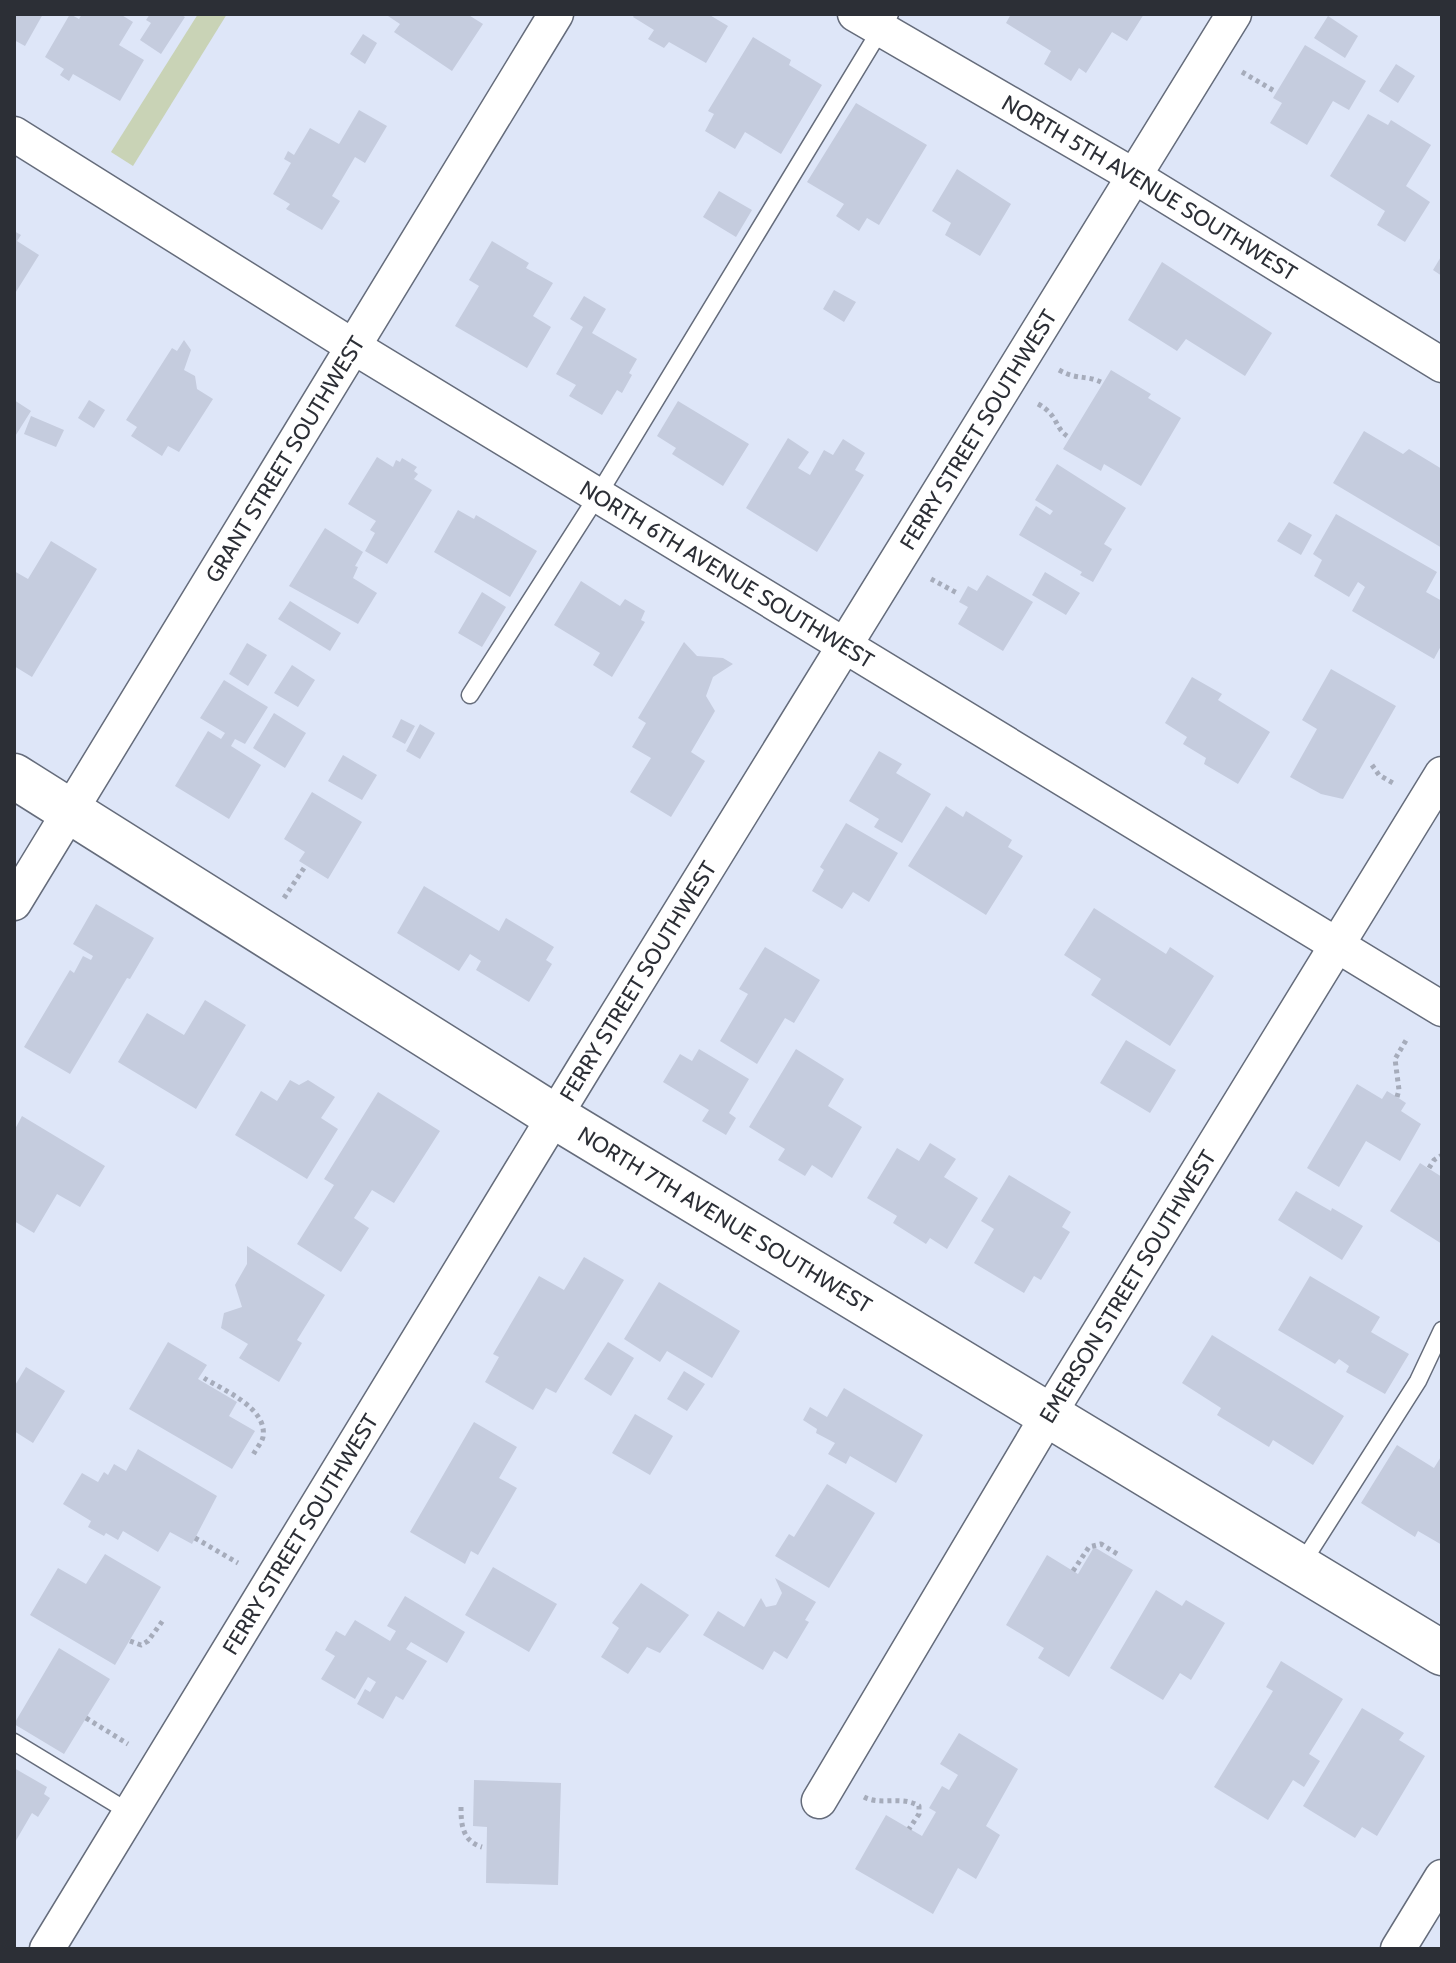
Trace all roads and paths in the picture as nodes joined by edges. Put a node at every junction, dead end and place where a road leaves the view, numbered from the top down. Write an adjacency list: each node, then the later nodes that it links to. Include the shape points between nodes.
1 (556, 14): 8 (street, GRANT STREET SOUTHWEST)
2 (1234, 14): 7 (street, FERRY STREET SOUTHWEST)
3 (875, 19): 7 (street, NORTH 5TH AVENUE SOUTHWEST); 14 (lane)
4 (1241, 71): 5 (path)
5 (1276, 92)
6 (14, 134): 8 (street, NORTH 6TH AVENUE SOUTHWEST)
7 (1134, 176): 9 (street, NORTH 5TH AVENUE SOUTHWEST); 17 (street, FERRY STREET SOUTHWEST)
8 (354, 347): 14 (street, NORTH 6TH AVENUE SOUTHWEST); 23 (street, GRANT STREET SOUTHWEST)
9 (1442, 365)
10 (1059, 370): 11 (path, via 1075,379 1092,377)
11 (1103, 383)
12 (1038, 404): 13 (path, via 1054,415 1059,430)
13 (1070, 438)
14 (598, 495): 17 (street, NORTH 6TH AVENUE SOUTHWEST); 18 (lane)
15 (931, 579): 16 (path)
16 (959, 594)
17 (844, 645): 27 (street, NORTH 6TH AVENUE SOUTHWEST); 31 (street, FERRY STREET SOUTHWEST)
18 (470, 695)
19 (1372, 765): 22 (path)
20 (1442, 774): 27 (street, EMERSON STREET SOUTHWEST)
21 (14, 776): 23 (street, NORTH 7TH AVENUE SOUTHWEST)
22 (1394, 783)
23 (72, 811): 26 (street, GRANT STREET SOUTHWEST); 31 (street, NORTH 7TH AVENUE SOUTHWEST)
24 (306, 865): 25 (path)
25 (282, 902)
26 (14, 903)
27 (1338, 945): 28 (street, NORTH 6TH AVENUE SOUTHWEST); 36 (street, EMERSON STREET SOUTHWEST)
28 (1442, 1009)
29 (1408, 1037): 30 (path, via 1395,1059)
30 (1397, 1097)
31 (554, 1116): 36 (street, NORTH 7TH AVENUE SOUTHWEST); 52 (street, FERRY STREET SOUTHWEST)
32 (1442, 1155): 33 (path)
33 (1429, 1168)
34 (1442, 1330): 41 (lane, via 1418,1381)
35 (204, 1378): 37 (path, via 247,1404 262,1425 263,1437)
36 (1049, 1414): 41 (street, NORTH 7TH AVENUE SOUTHWEST); 50 (street, EMERSON STREET SOUTHWEST)
37 (253, 1455)
38 (195, 1538): 40 (path)
39 (1119, 1555): 42 (path, via 1101,1544 1089,1547)
40 (239, 1564)
41 (1300, 1567): 45 (street, NORTH 7TH AVENUE SOUTHWEST)
42 (1073, 1571)
43 (164, 1619): 44 (path, via 148,1641)
44 (130, 1641)
45 (1442, 1653)
46 (86, 1718): 48 (path)
47 (14, 1742): 52 (lane)
48 (128, 1744)
49 (862, 1796): 53 (path, via 919,1806)
50 (819, 1801)
51 (461, 1807): 54 (path, via 463,1832)
52 (129, 1812): 56 (street, FERRY STREET SOUTHWEST)
53 (909, 1829)
54 (482, 1847)
55 (1442, 1877): 57 (street)
56 (47, 1949)
57 (1398, 1949)

